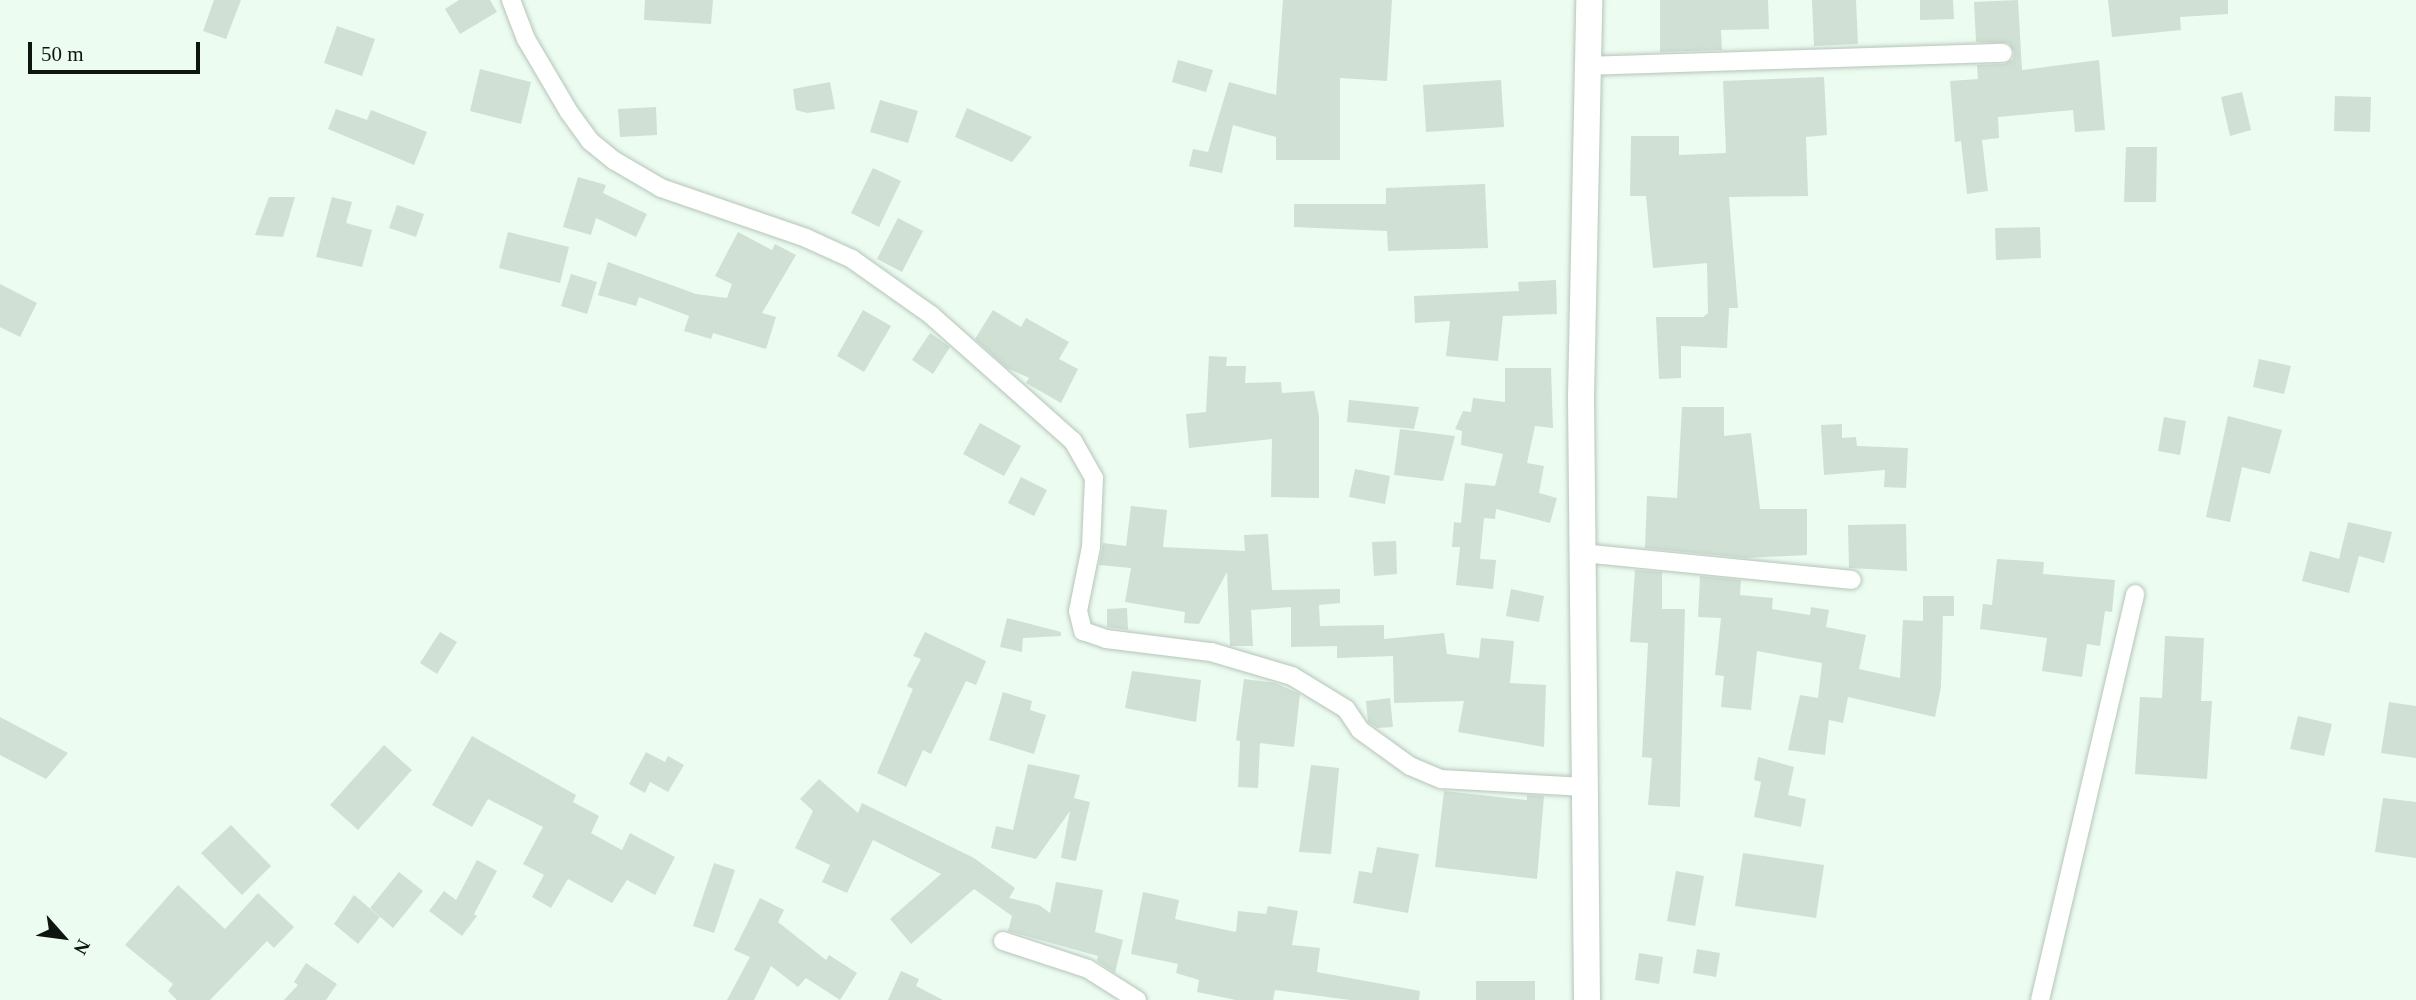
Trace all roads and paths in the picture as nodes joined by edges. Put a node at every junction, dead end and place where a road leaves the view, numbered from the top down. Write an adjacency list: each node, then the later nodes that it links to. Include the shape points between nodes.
1 (511, 0): 8 (street, via 526,39 569,112 590,141 615,161 661,188 806,238 852,259 931,315 1073,441 1094,478 1091,547 1078,611 1083,631 1106,639 1210,652 1292,676 1346,709 1360,730 1410,766 1441,779)
2 (1589, 0): 4 (main road)
3 (2003, 53): 4 (street)
4 (1585, 66): 5 (main road)
5 (1582, 553): 6 (street); 8 (main road)
6 (1852, 580)
7 (2135, 594): 12 (street)
8 (1585, 787): 11 (main road)
9 (1003, 941): 10 (street, via 1088,968)
10 (1137, 1000)
11 (1587, 1000)
12 (2040, 1000)

